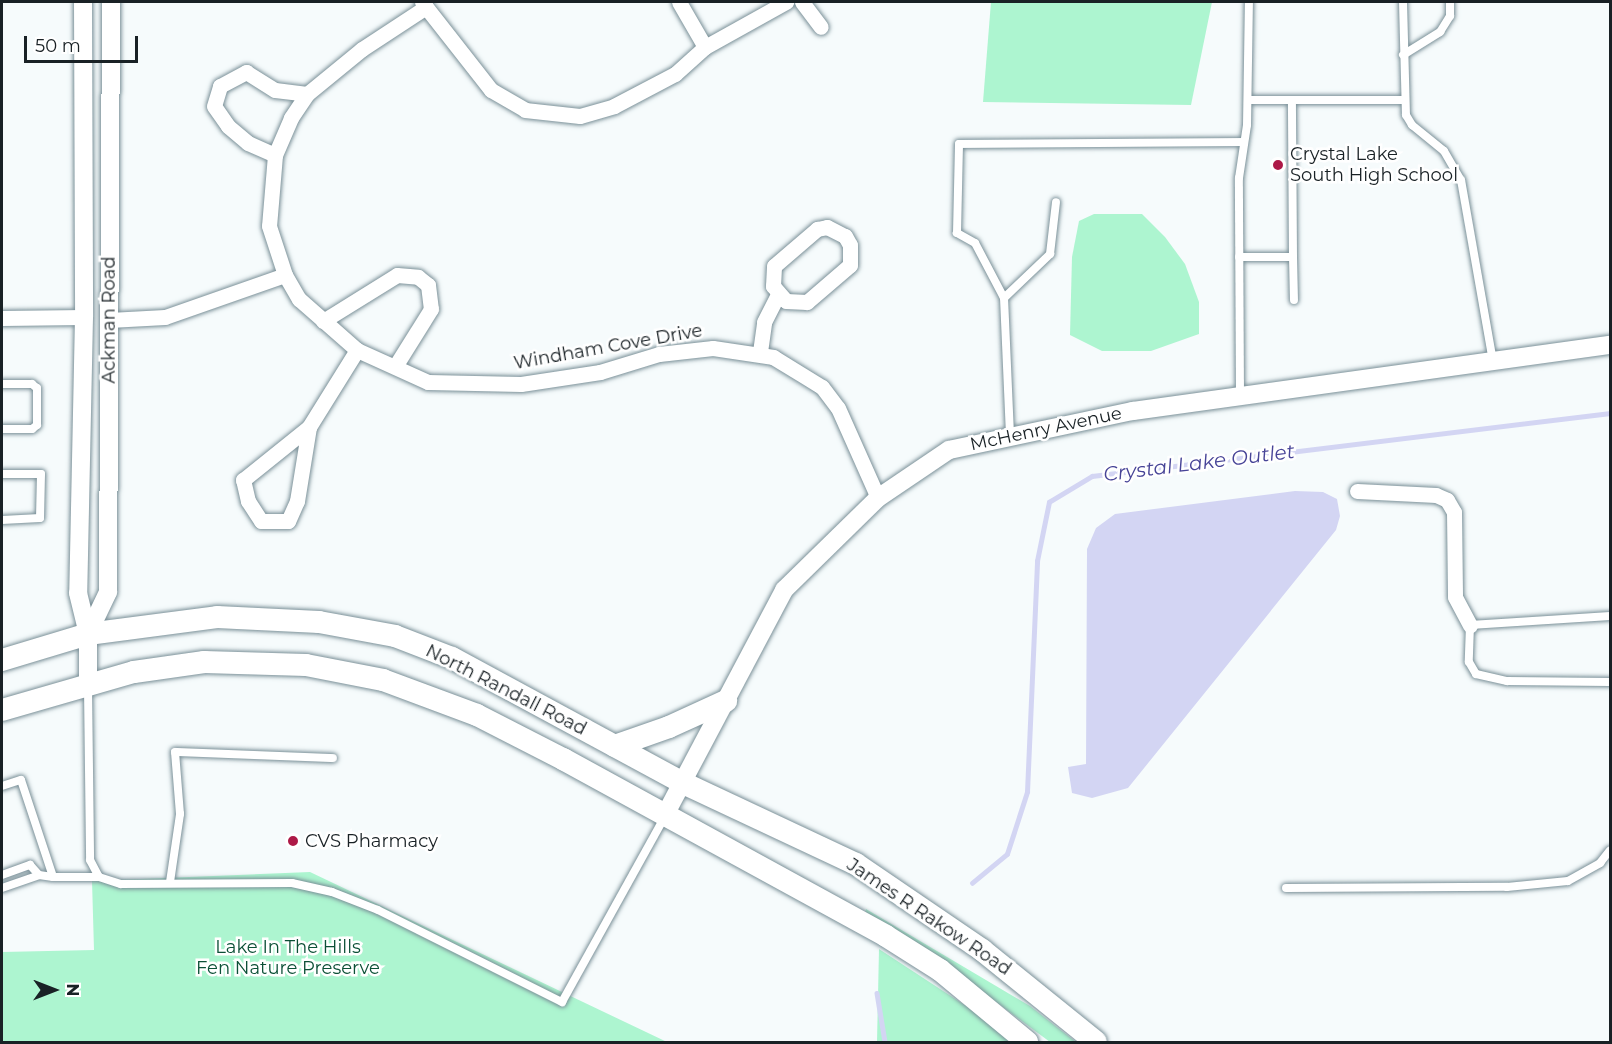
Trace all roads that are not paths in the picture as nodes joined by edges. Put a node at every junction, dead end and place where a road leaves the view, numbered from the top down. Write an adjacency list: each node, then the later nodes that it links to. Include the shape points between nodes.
1 (83, 2): 26 (street, Ackman Road)
2 (111, 2): 28 (street, Ackman Road)
3 (679, 2): 11 (street)
4 (786, 2): 11 (street)
5 (801, 2): 10 (street)
6 (1249, 2): 14 (lane)
7 (1402, 2): 12 (lane)
8 (1450, 2): 12 (lane, via 1450,16 1440,32)
9 (424, 4): 11 (street, via 491,90 525,110 580,116 615,106 675,74); 13 (street, Windham Cove Drive)
10 (821, 27)
11 (705, 47)
12 (1403, 55): 16 (lane)
13 (307, 94): 18 (street, Windham Cove Drive); 18 (street, via 275,90 246,72 220,86 214,106 228,126 248,143)
14 (1248, 100): 15 (lane); 17 (lane)
15 (1292, 100): 16 (lane); 21 (lane)
16 (1403, 100): 33 (lane, via 1412,125 1444,151 1461,180)
17 (1241, 142): 20 (lane); 24 (lane, via 959,144 957,233 975,243)
18 (275, 155): 22 (street, Windham Cove Drive, via 269,226)
19 (1056, 202): 24 (lane, via 1050,254)
20 (1239, 257): 21 (lane); 36 (lane)
21 (1293, 257): 25 (lane)
22 (285, 275): 28 (street, via 165,317); 29 (street, Windham Cove Drive, via 299,299)
23 (778, 295): 23 (street, via 797,304 807,302 843,274 852,255 845,236 827,228 816,229 780,257 771,276); 32 (street, via 764,321)
24 (1004, 298): 39 (lane)
25 (1294, 300)
26 (84, 317): 27 (street); 46 (street, Ackman Road, via 78,593)
27 (2, 318)
28 (109, 320): 46 (street, Ackman Road, via 108,592)
29 (323, 321): 31 (street, Windham Cove Drive); 34 (street, via 398,275 418,277 429,285 431,309)
30 (1611, 345): 33 (street, McHenry Avenue)
31 (357, 350): 34 (street, Windham Cove Drive); 37 (street)
32 (759, 352): 34 (street, Windham Cove Drive, via 713,348 659,354 600,372 477,386 428,382); 42 (street, Windham Cove Drive, via 805,374 822,387 854,438)
33 (1494, 362): 36 (street, McHenry Avenue)
34 (396, 365)
35 (2, 384): 38 (lane, via 32,384 37,388 37,425 32,429)
36 (1240, 398): 39 (street, McHenry Avenue, via 1133,411)
37 (309, 427): 37 (street, via 243,480 248,501 261,521 288,521 297,501)
38 (2, 429)
39 (1010, 435): 42 (street, McHenry Avenue, via 949,450)
40 (2, 474): 43 (lane, via 41,474 40,518)
41 (1357, 491): 45 (street, via 1436,495 1446,500 1454,512 1455,597)
42 (878, 498): 50 (street, McHenry Avenue, via 784,590)
43 (2, 520)
44 (1611, 616): 45 (lane)
45 (1470, 625): 48 (lane, via 1469,662 1476,674 1507,681)
46 (88, 634): 47 (main road, North Randall Road); 49 (street, Ackman Road); 52 (main road, North Randall Road, via 217,617 261,617 319,622 395,636 452,658)
47 (2, 660)
48 (1611, 682)
49 (87, 684): 51 (main road, North Randall Road); 56 (main road, North Randall Road, via 174,664 231,661 306,665 383,680 477,715); 61 (lane, via 90,860)
50 (726, 701): 52 (main road, via 669,728); 54 (street, McHenry Avenue)
51 (2, 710)
52 (615, 746): 54 (main road, North Randall Road)
53 (333, 758): 62 (lane, via 175,752 180,814)
54 (683, 783): 56 (street, McHenry Avenue); 66 (main road, James R Rakow Road, via 856,864 982,950)
55 (2, 786): 60 (lane, via 21,780)
56 (665, 815): 62 (lane, via 562,1002 378,910 332,892 292,883); 65 (main road, via 886,936 940,970)
57 (1611, 850): 64 (lane, via 1600,863 1568,881 1496,887)
58 (39, 875): 59 (lane, via 30,865); 60 (lane); 63 (lane)
59 (2, 876)
60 (53, 877): 61 (lane)
61 (99, 877): 62 (lane, via 121,884)
62 (170, 882)
63 (2, 888)
64 (1286, 888)
65 (1027, 1042)
66 (1095, 1042)

